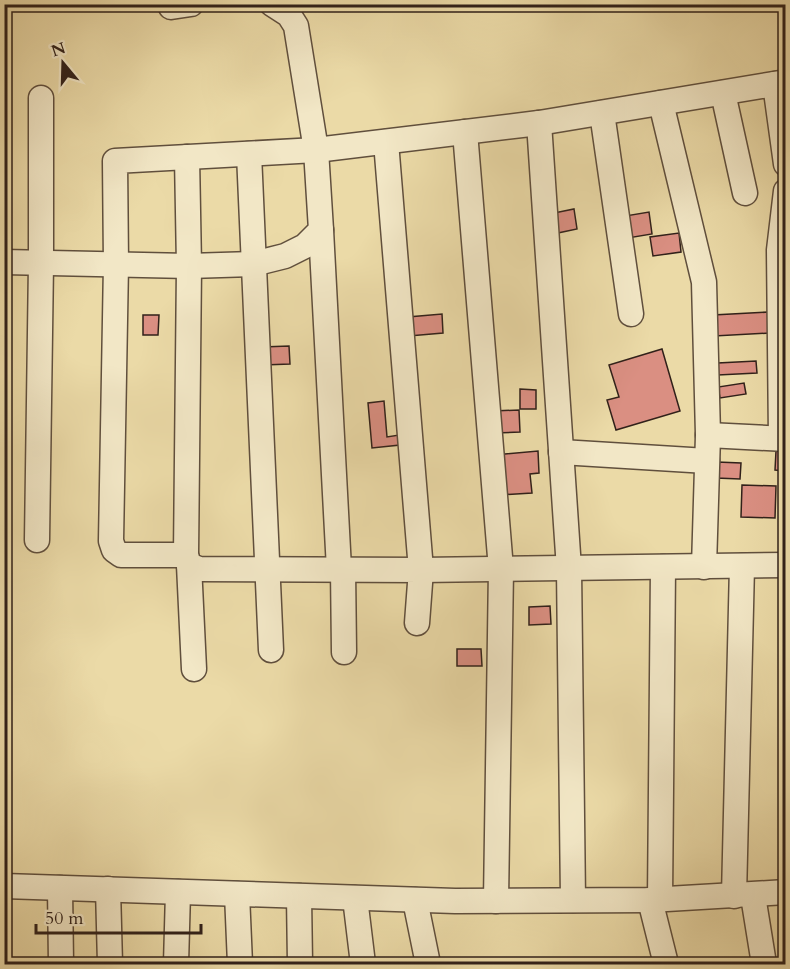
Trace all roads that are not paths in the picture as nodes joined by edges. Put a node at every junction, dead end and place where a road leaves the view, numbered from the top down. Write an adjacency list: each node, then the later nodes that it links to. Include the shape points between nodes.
1 (272, 4): 10 (street, via 296,26)
2 (780, 83): 3 (street); 13 (street)
3 (723, 93): 5 (street); 15 (street)
4 (40, 98): 18 (street)
5 (661, 103): 6 (street); 23 (street, via 704,282)
6 (602, 113): 7 (street); 22 (street)
7 (540, 123): 8 (street); 25 (street)
8 (465, 132): 9 (street); 35 (street)
9 (386, 142): 10 (street); 37 (street)
10 (316, 150): 11 (street); 16 (street)
11 (249, 154): 12 (street); 20 (street)
12 (187, 157): 19 (street, via 115,161); 21 (street)
13 (786, 164)
14 (786, 191): 24 (street, via 779,250)
15 (745, 193)
16 (321, 230): 20 (street, via 305,246); 34 (street)
17 (4, 262): 18 (street)
18 (41, 263): 19 (street); 27 (street)
19 (116, 264): 21 (street); 28 (street, via 111,542 121,555)
20 (253, 264): 21 (street); 33 (street)
21 (189, 266): 28 (street)
22 (631, 314)
23 (708, 435): 24 (street); 26 (street)
24 (783, 439)
25 (561, 452): 26 (street); 36 (street)
26 (707, 461): 32 (street)
27 (37, 540)
28 (188, 560): 33 (street, via 199,568); 41 (street)
29 (786, 565): 30 (street)
30 (742, 566): 32 (street); 49 (street)
31 (663, 567): 32 (street); 36 (street); 53 (street)
32 (704, 567)
33 (268, 569): 34 (street); 39 (street)
34 (341, 569): 37 (street); 40 (street)
35 (501, 569): 36 (street); 37 (street); 54 (street)
36 (569, 569): 52 (street)
37 (421, 570): 38 (street)
38 (417, 623)
39 (271, 650)
40 (344, 652)
41 (194, 669)
42 (4, 886): 43 (street)
43 (60, 888): 44 (street); 55 (street)
44 (108, 889): 45 (street); 56 (street)
45 (178, 892): 47 (street); 57 (street)
46 (786, 892): 49 (street)
47 (237, 894): 48 (street); 58 (street)
48 (300, 896): 50 (street); 59 (street)
49 (743, 896): 53 (street); 63 (street)
50 (356, 898): 51 (street); 60 (street)
51 (415, 900): 54 (street); 61 (street)
52 (573, 900): 53 (street); 54 (street)
53 (655, 900): 62 (street)
54 (496, 901)
55 (61, 964)
56 (110, 964)
57 (176, 964)
58 (240, 964)
59 (300, 964)
60 (363, 964)
61 (428, 964)
62 (666, 964)
63 (764, 964)

